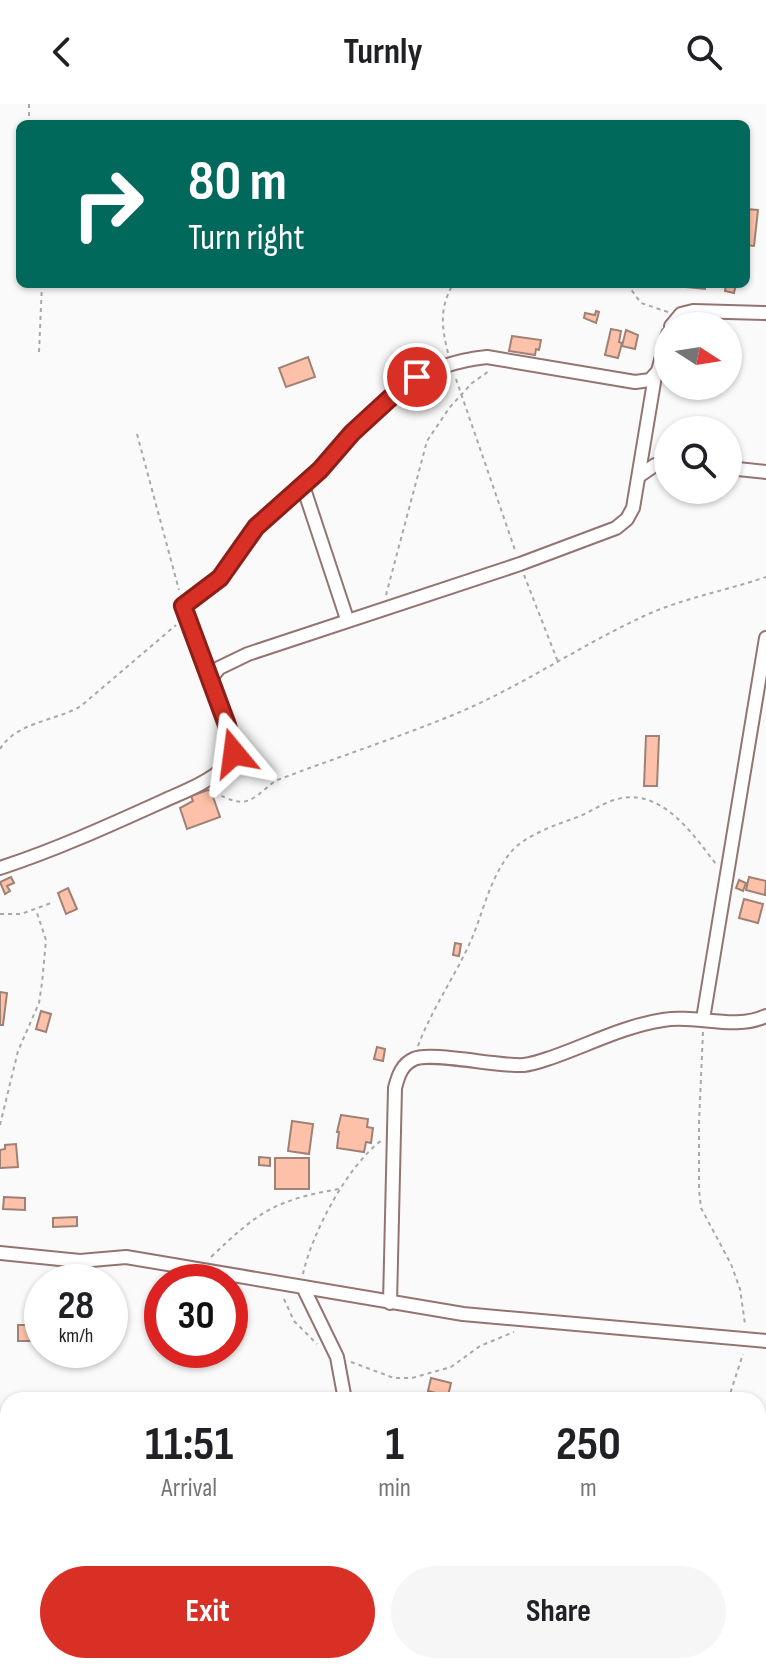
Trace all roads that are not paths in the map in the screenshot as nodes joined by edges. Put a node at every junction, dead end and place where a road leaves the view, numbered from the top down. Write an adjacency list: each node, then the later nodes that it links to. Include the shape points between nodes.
1 (689, 312): 2 (street)
2 (730, 312)
3 (742, 312): 4 (street)
4 (766, 313)
5 (654, 377): 11 (street, via 635,382 487,357 432,370 401,388)
6 (654, 382): 10 (street)
7 (654, 466): 10 (street)
8 (742, 469): 9 (street)
9 (766, 472)
10 (639, 476): 12 (street, via 630,515 616,528)
11 (303, 486): 12 (street); 14 (street, via 256,527 220,578 184,612)
12 (347, 619): 14 (street, via 230,661)
13 (766, 638): 17 (street)
14 (209, 681): 15 (street, via 234,753 229,763 199,784)
15 (0, 868)
16 (766, 1016): 17 (street, via 746,1022)
17 (703, 1019): 20 (street, via 622,1029 523,1065 414,1059 400,1072 395,1088)
18 (0, 1253): 19 (street, via 80,1261 126,1257)
19 (303, 1287): 20 (street); 22 (street, via 337,1357)
20 (390, 1303): 21 (street, via 534,1322)
21 (766, 1341)
22 (344, 1392)

